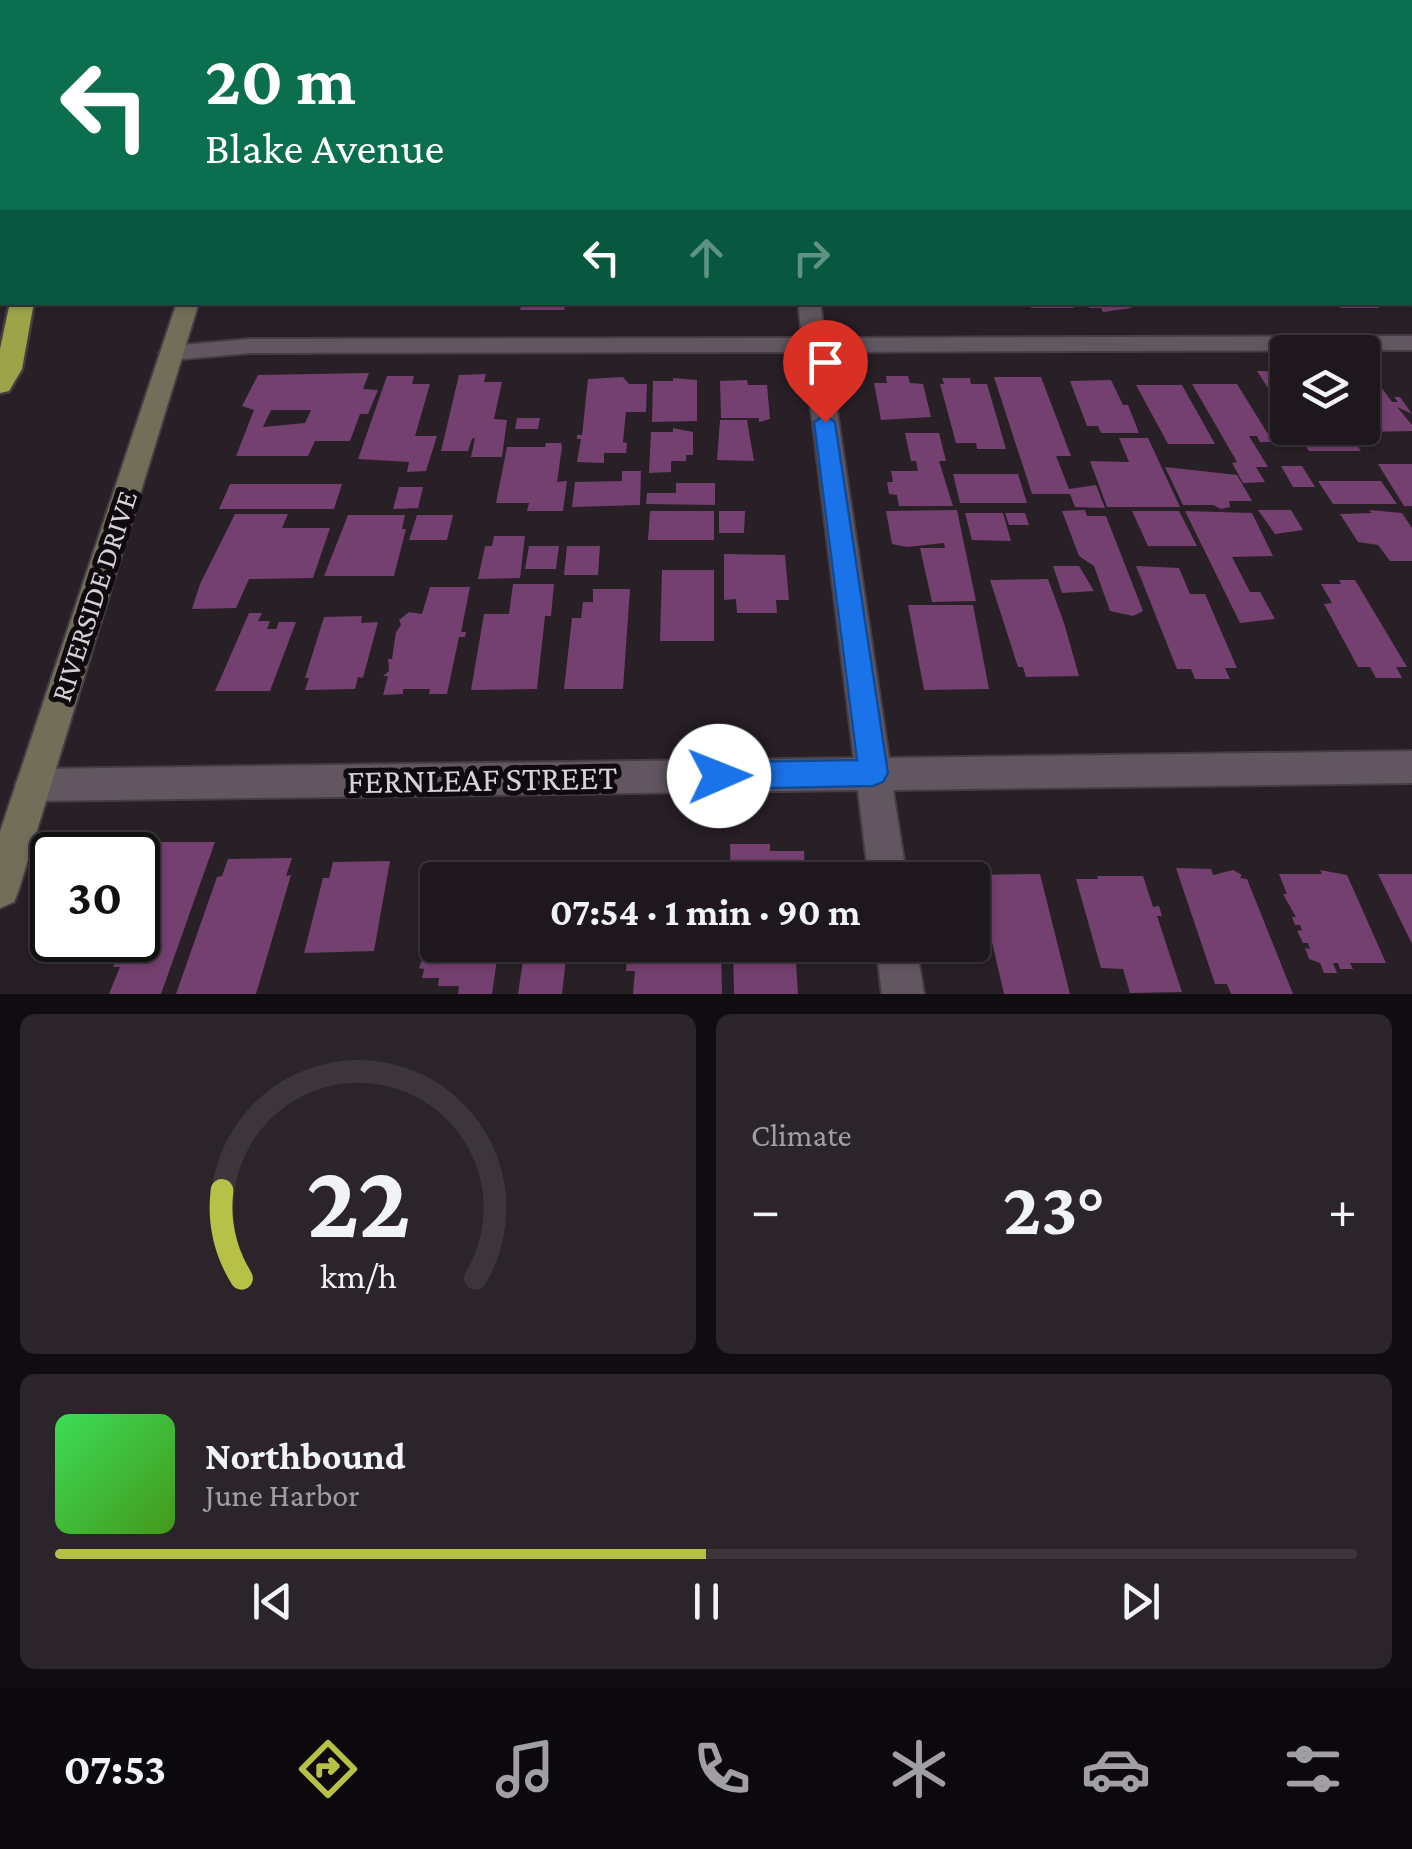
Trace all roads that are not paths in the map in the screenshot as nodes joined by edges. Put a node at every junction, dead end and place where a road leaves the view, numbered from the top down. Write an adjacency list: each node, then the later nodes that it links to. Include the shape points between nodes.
1 (21, 305): 7 (highway)
2 (187, 305): 6 (main road, RIVERSIDE DRIVE)
3 (808, 305): 5 (street)
4 (1412, 343): 5 (street)
5 (814, 344): 6 (street, via 250,346); 9 (street)
6 (171, 353): 10 (main road, RIVERSIDE DRIVE)
7 (0, 385)
8 (1412, 767): 9 (street, FERNLEAF STREET)
9 (873, 773): 10 (street, FERNLEAF STREET); 11 (street)
10 (33, 785): 12 (main road, RIVERSIDE DRIVE)
11 (885, 862)
12 (0, 889)
13 (898, 962): 14 (street)
14 (903, 994)

